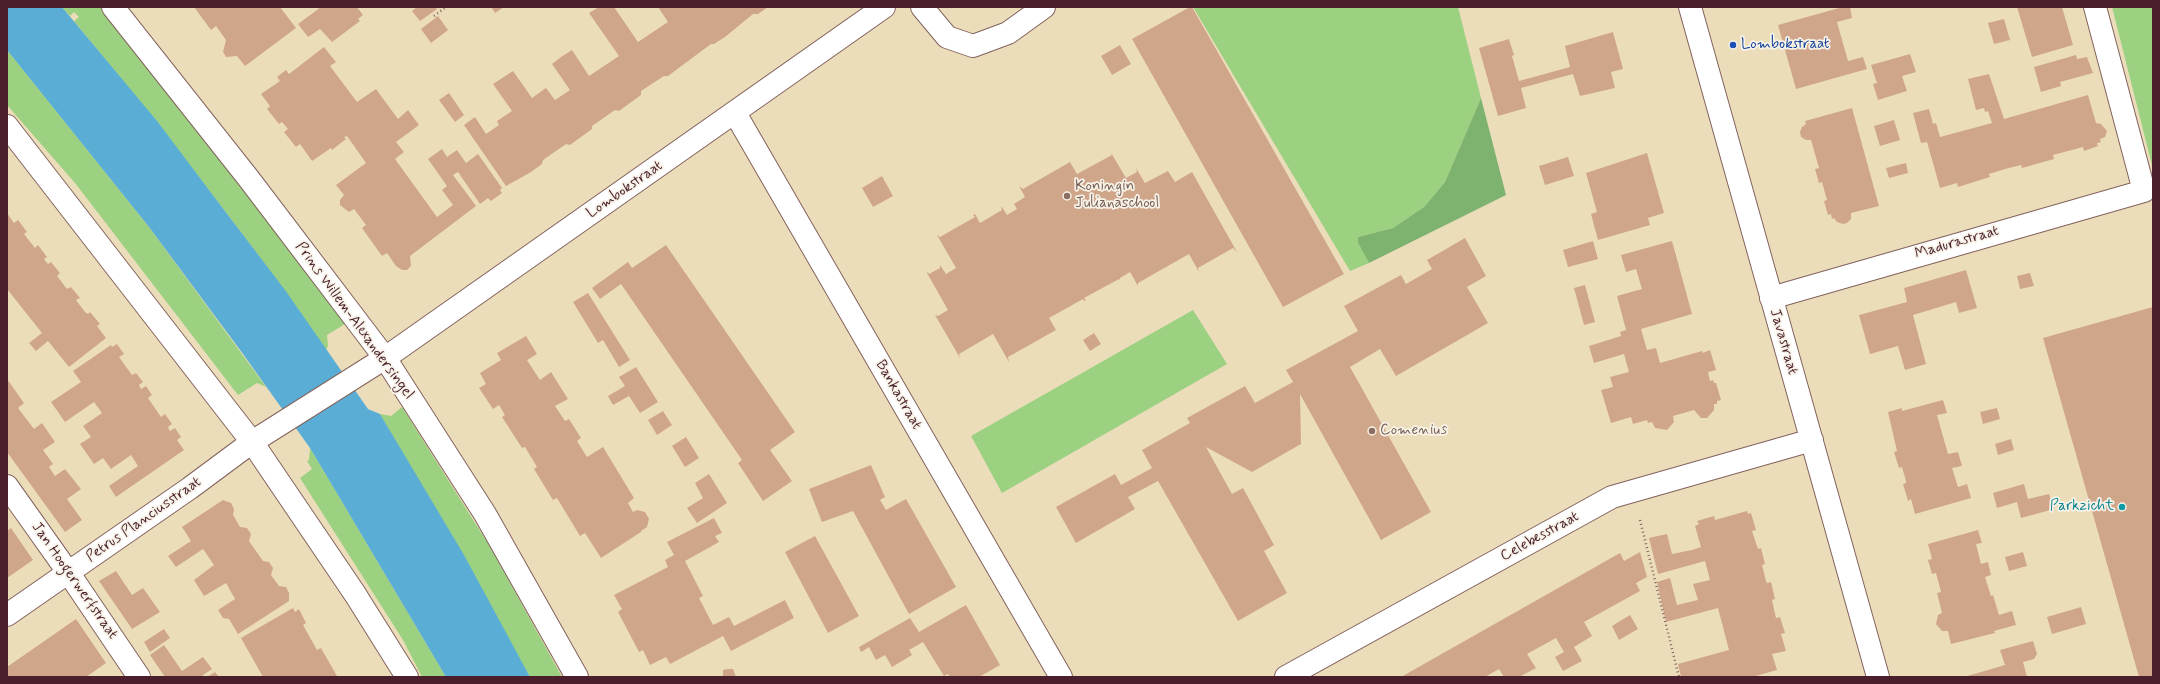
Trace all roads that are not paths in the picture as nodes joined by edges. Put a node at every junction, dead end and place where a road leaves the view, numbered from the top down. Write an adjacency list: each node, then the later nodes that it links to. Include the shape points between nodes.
1 (113, 7): 11 (street, Prins Willem-Alexandersingel, via 249,179)
2 (884, 7): 7 (street, Lombokstraat)
3 (922, 7): 4 (street, via 947,36 972,46 1008,33)
4 (1044, 7)
5 (1690, 7): 10 (street, Javastraat)
6 (2095, 7): 9 (street, Madurastraat)
7 (734, 113): 11 (street, Lombokstraat); 22 (street, Bankastraat)
8 (7, 126): 15 (street)
9 (2149, 189): 10 (street, Madurastraat)
10 (1771, 298): 14 (street, Javastraat)
11 (384, 358): 12 (street, Lombokstraat); 21 (street, Prins Willem-Alexandersingel, via 485,514)
12 (364, 372): 13 (street, Prins Willem-Alexandersingel)
13 (280, 424): 15 (street, Petrus Planciusstraat)
14 (1812, 440): 23 (street, Celebesstraat, via 1612,497); 24 (street, Javastraat)
15 (252, 442): 17 (street, Petrus Planciusstraat); 20 (street, via 355,594)
16 (7, 486): 17 (street, Jan Hoogerwerfstraat)
17 (68, 572): 18 (street, Petrus Planciusstraat); 19 (street, Jan Hoogerwerfstraat)
18 (7, 615)
19 (139, 677)
20 (407, 677)
21 (577, 677)
22 (1062, 677)
23 (1286, 677)
24 (1878, 677)

